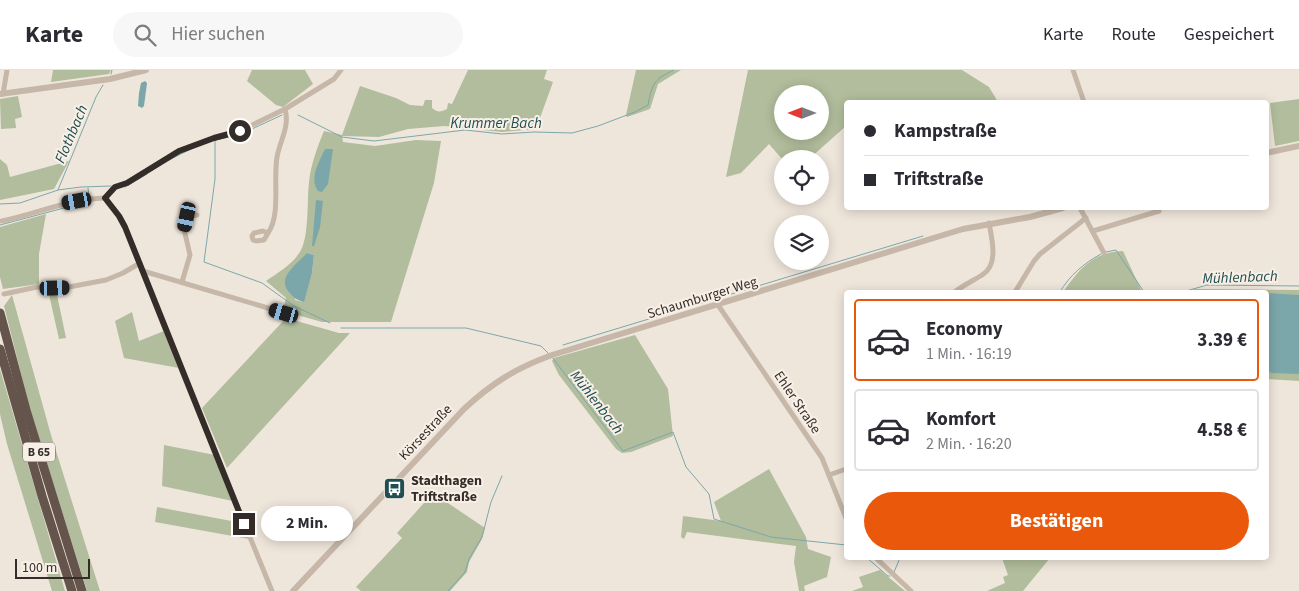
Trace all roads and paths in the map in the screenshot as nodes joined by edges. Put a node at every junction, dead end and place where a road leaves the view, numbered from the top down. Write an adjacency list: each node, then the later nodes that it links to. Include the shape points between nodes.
1 (7, 70): 5 (street)
2 (146, 70): 5 (street, via 108,79)
3 (341, 70): 7 (street, via 334,79)
4 (1073, 70): 6 (street)
5 (1, 94)
6 (1083, 100)
7 (285, 109): 10 (street, via 240,131 179,151 115,187); 19 (street, via 286,129 277,157 274,219)
8 (1299, 146): 9 (street)
9 (1269, 151)
10 (105, 198): 16 (street, via 66,203); 21 (street, via 125,227)
11 (1056, 210): 17 (street, Schaumburger Weg)
12 (1081, 210): 15 (street)
13 (1159, 211): 18 (street)
14 (197, 215): 23 (street, via 187,217 184,229 190,255)
15 (1086, 218): 18 (street); 25 (street, via 1040,254)
16 (2, 221)
17 (990, 223): 24 (street, via 993,255 990,268); 27 (street, Schaumburger Weg)
18 (1093, 231): 20 (street)
19 (268, 233)
20 (1104, 254)
21 (140, 263): 22 (street); 26 (street, via 106,280)
22 (143, 271): 23 (street); 38 (street)
23 (182, 282): 29 (street)
24 (958, 290)
25 (1016, 290)
26 (4, 294)
27 (718, 305): 31 (street, Schaumburger Weg); 33 (street, Ehler Straße, via 818,452)
28 (0, 313): 37 (highway, B 65, via 26,410)
29 (288, 314)
30 (0, 349): 36 (highway, B 65)
31 (523, 366): 39 (street, Körsestraße, via 503,377 464,409)
32 (844, 470): 33 (street)
33 (829, 475): 34 (street, Ehler Straße)
34 (844, 513)
35 (878, 560): 40 (street)
36 (72, 591)
37 (82, 591)
38 (272, 591)
39 (293, 591)
40 (911, 591)

